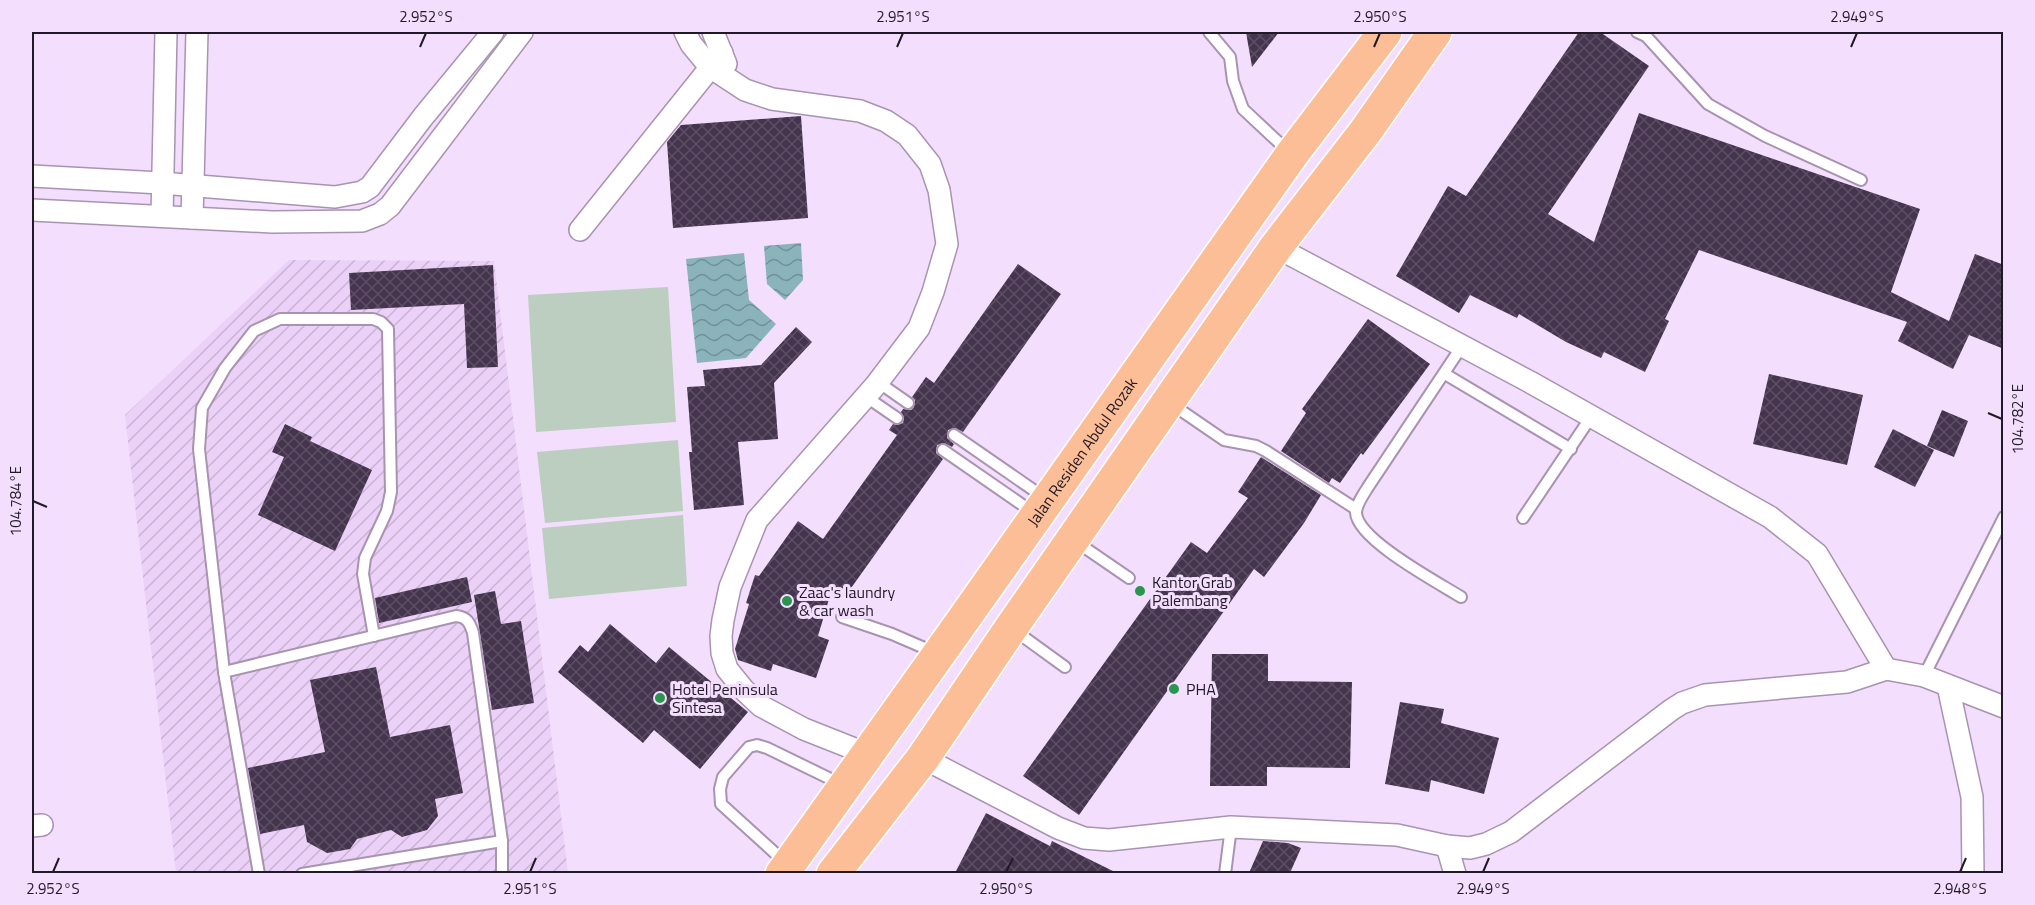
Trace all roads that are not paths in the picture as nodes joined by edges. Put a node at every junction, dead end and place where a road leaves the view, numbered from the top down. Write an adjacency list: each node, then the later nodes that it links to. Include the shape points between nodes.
1 (166, 32): 17 (street)
2 (197, 32): 18 (street)
3 (493, 32): 12 (street)
4 (522, 32): 13 (street)
5 (685, 32): 11 (street, via 691,45)
6 (713, 32): 11 (street)
7 (1209, 32): 14 (lane, via 1230,57 1243,109)
8 (1385, 32): 14 (highway, Jalan Residen Abdul Rozak)
9 (1435, 32): 25 (highway, via 1365,132)
10 (1637, 32): 16 (lane, via 1646,36 1708,104)
11 (716, 60): 24 (street); 28 (street, via 733,82 745,90 772,99 860,111 886,121 907,135 930,164 939,190 947,244 919,328)
12 (423, 117): 13 (street); 19 (street, via 375,181)
13 (446, 132): 23 (street, via 390,206)
14 (1292, 154): 36 (highway, Jalan Residen Abdul Rozak)
15 (32, 176): 17 (street)
16 (1861, 180)
17 (161, 183): 18 (street); 21 (street)
18 (193, 185): 19 (street, via 335,197); 22 (street)
19 (362, 192): 23 (street)
20 (32, 210): 21 (street)
21 (162, 216): 22 (street)
22 (192, 218): 23 (street, via 272,222)
23 (371, 218)
24 (580, 230)
25 (1276, 247): 26 (street); 29 (highway)
26 (1462, 346): 27 (lane); 32 (street)
27 (1447, 371): 34 (lane); 37 (lane)
28 (872, 389): 30 (lane); 31 (lane); 53 (street, via 757,520 730,587 721,636 727,669 761,706 804,729)
29 (1168, 402): 37 (lane, via 1224,440 1256,446); 40 (highway)
30 (908, 403)
31 (897, 418)
32 (1588, 422): 34 (lane); 48 (street, via 1770,517 1817,554)
33 (954, 435): 36 (lane)
34 (1571, 448): 39 (lane)
35 (944, 450): 36 (lane)
36 (1043, 507): 46 (highway, Jalan Residen Abdul Rozak)
37 (1356, 509): 42 (lane, via 1358,519 1375,541)
38 (2004, 517): 50 (lane)
39 (1523, 518)
40 (1072, 540): 41 (lane); 44 (highway)
41 (1129, 578)
42 (1461, 597)
43 (842, 618): 46 (lane)
44 (1011, 628): 47 (lane); 54 (highway)
45 (374, 636): 49 (lane); 49 (lane, via 363,574 365,558 387,511 391,492 388,329 373,319 280,319 254,331 225,368 202,408 199,448); 57 (lane, via 456,616 470,622)
46 (939, 654): 53 (highway, Jalan Residen Abdul Rozak)
47 (1065, 667)
48 (1886, 669): 50 (street); 58 (street, via 1847,682 1705,695 1682,703 1510,832 1470,848)
49 (224, 672): 60 (lane)
50 (1924, 676): 51 (street)
51 (1948, 686): 52 (street); 66 (street, via 1972,797)
52 (2004, 707)
53 (867, 754): 55 (highway, Jalan Residen Abdul Rozak)
54 (923, 758): 56 (street, via 1083,838 1109,840); 63 (highway)
55 (845, 786): 59 (highway, Jalan Residen Abdul Rozak); 59 (lane, via 757,745 749,747 723,777 721,804 762,841)
56 (1231, 827): 58 (street, via 1397,835); 64 (lane)
57 (502, 841): 61 (lane); 62 (lane)
58 (1447, 846): 65 (street)
59 (785, 869)
60 (259, 873)
61 (302, 873)
62 (502, 873)
63 (833, 873)
64 (1225, 873)
65 (1455, 873)
66 (1973, 873)

